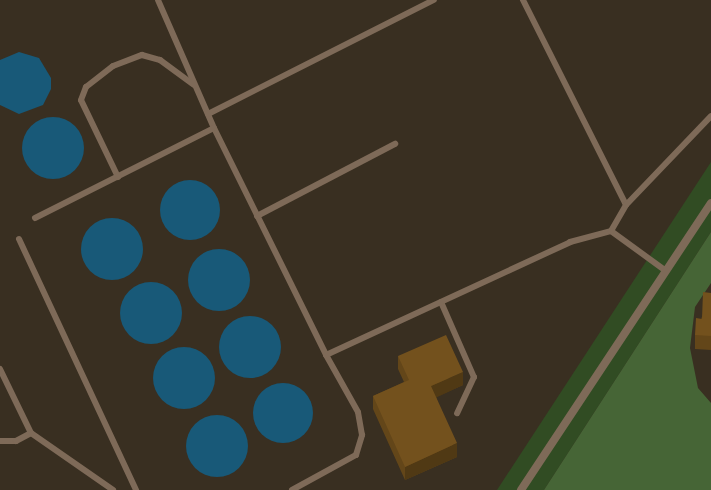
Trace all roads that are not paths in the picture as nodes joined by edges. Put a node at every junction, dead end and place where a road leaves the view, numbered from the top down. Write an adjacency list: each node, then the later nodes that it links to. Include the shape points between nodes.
1 (158, 0): 4 (lane)
2 (434, 0): 5 (lane)
3 (523, 0): 11 (lane)
4 (195, 86): 5 (lane); 9 (lane, via 160,60 142,55 113,66 86,87 82,100)
5 (208, 114): 7 (lane)
6 (711, 116): 11 (lane)
7 (214, 128): 9 (lane); 12 (lane)
8 (395, 144): 12 (lane)
9 (118, 176): 13 (lane)
10 (711, 203): 16 (street)
11 (626, 205): 14 (lane)
12 (257, 216): 18 (lane)
13 (35, 218)
14 (611, 231): 16 (lane); 17 (lane, via 570,242)
15 (19, 239): 24 (lane)
16 (666, 271): 26 (street)
17 (440, 302): 18 (lane); 20 (lane, via 474,377)
18 (326, 355): 25 (lane, via 358,412 362,435 356,455)
19 (0, 368): 21 (lane)
20 (457, 413)
21 (31, 433): 22 (lane, via 16,441); 23 (lane)
22 (0, 440)
23 (113, 490)
24 (136, 490)
25 (292, 490)
26 (521, 490)

